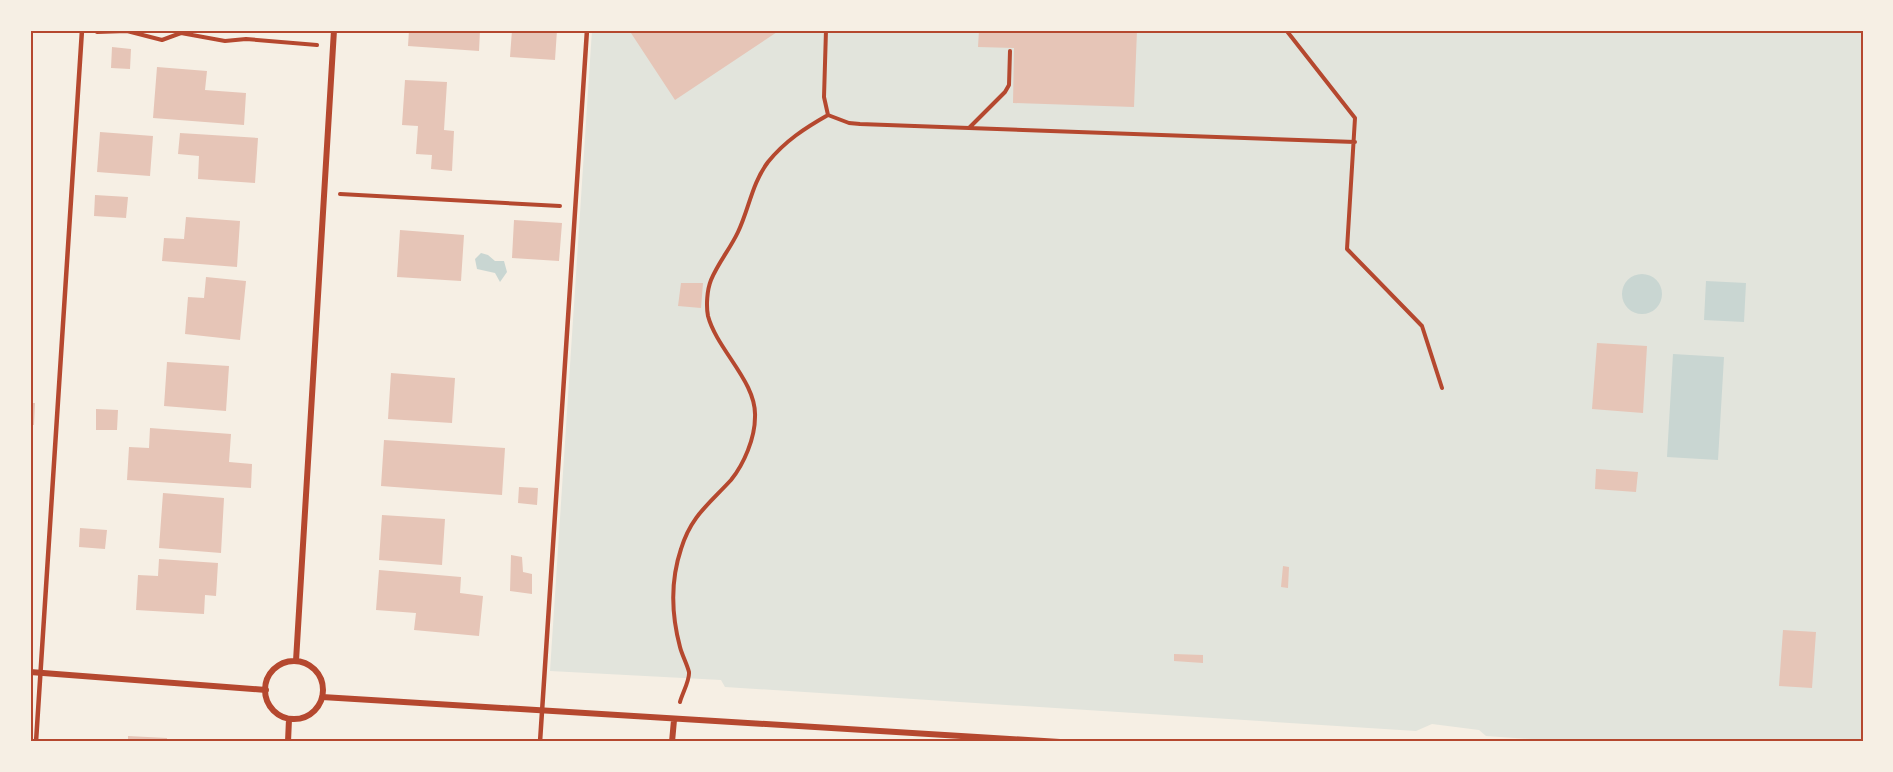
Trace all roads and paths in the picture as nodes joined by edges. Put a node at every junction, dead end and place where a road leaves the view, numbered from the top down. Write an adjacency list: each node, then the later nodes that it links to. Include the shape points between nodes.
1 (34, 30): 2 (path)
2 (40, 30)
3 (82, 30): 8 (path, via 127,31 162,40 181,33 225,41); 18 (lane)
4 (334, 30): 8 (street)
5 (587, 30): 14 (lane)
6 (826, 30): 10 (path, via 824,97)
7 (1286, 30): 12 (path, via 1355,118)
8 (333, 46): 13 (street)
9 (1010, 51): 11 (path, via 1009,85)
10 (828, 115): 11 (path, via 849,123); 23 (path, via 796,134 768,162 758,177 738,232 710,282 707,313 713,332 752,395 756,416 752,437 737,470 706,504 687,532 680,551 671,593 672,609 690,674)
11 (969, 128): 12 (path)
12 (1354, 142): 15 (path, via 1347,249 1422,326)
13 (324, 193): 14 (path); 16 (street)
14 (575, 207): 21 (lane)
15 (1442, 388)
16 (296, 661): 19 (street, via 277,667 270,674); 20 (street, via 319,675)
17 (30, 672): 18 (street)
18 (40, 673): 19 (street); 24 (lane)
19 (266, 690): 22 (street, via 267,702 273,710)
20 (322, 697): 21 (street); 22 (street, via 308,716)
21 (542, 711): 23 (street); 26 (lane)
22 (289, 719): 25 (street)
23 (674, 720): 27 (street); 28 (street)
24 (36, 742)
25 (288, 742)
26 (540, 742)
27 (672, 742)
28 (1060, 742)

